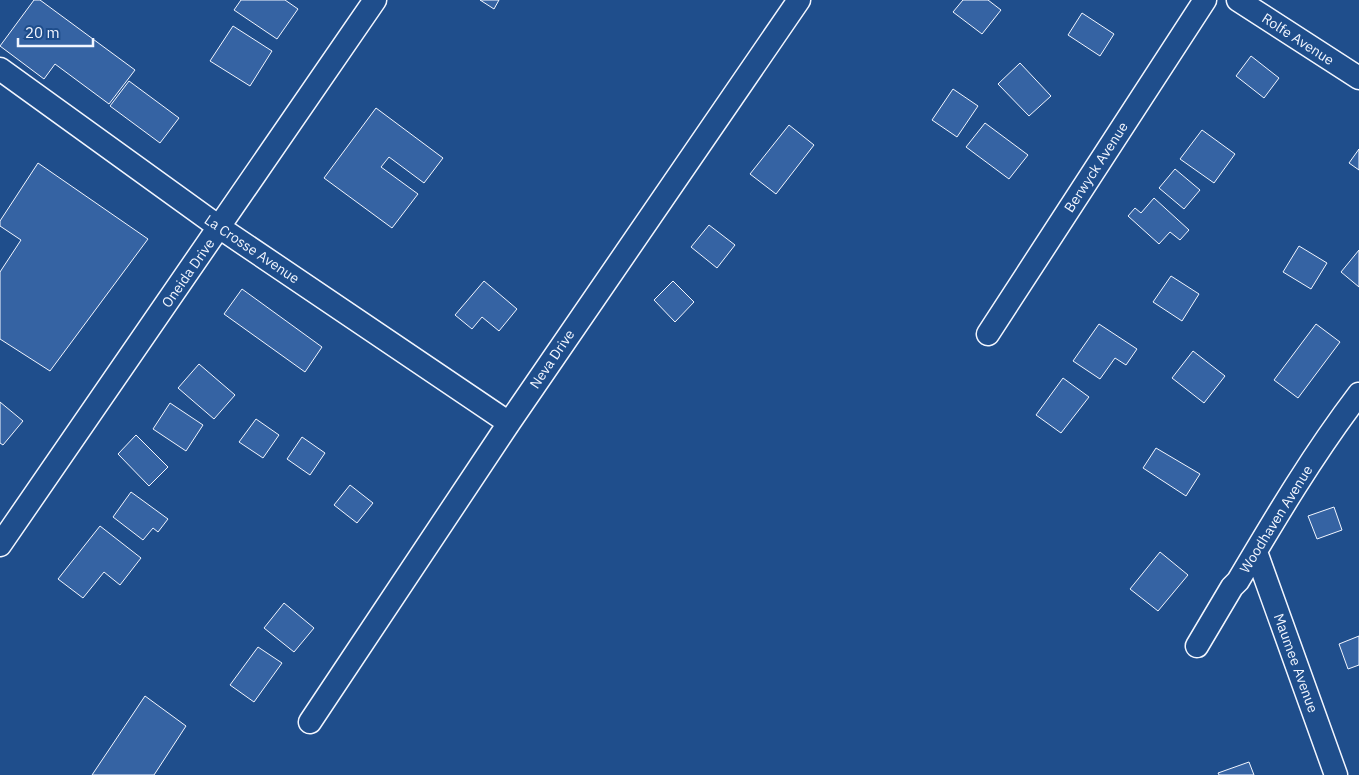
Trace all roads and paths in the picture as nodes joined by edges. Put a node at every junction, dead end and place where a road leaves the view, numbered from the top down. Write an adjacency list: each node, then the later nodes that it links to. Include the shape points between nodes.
1 (375, 0): 7 (street, Oneida Drive)
2 (799, 0): 10 (street, Neva Drive)
3 (1205, 0): 8 (street, Berwyck Avenue)
4 (1238, 0): 6 (street, Rolfe Avenue)
5 (0, 70): 7 (street, La Crosse Avenue)
6 (1359, 78)
7 (219, 227): 10 (street, La Crosse Avenue); 11 (street, Oneida Drive)
8 (988, 334)
9 (1359, 394): 12 (street, Woodhaven Avenue, via 1288,498)
10 (509, 423): 14 (street, Neva Drive)
11 (0, 545)
12 (1256, 552): 13 (street, Woodhaven Avenue); 15 (street, Maumee Avenue)
13 (1197, 646)
14 (310, 722)
15 (1336, 775)

